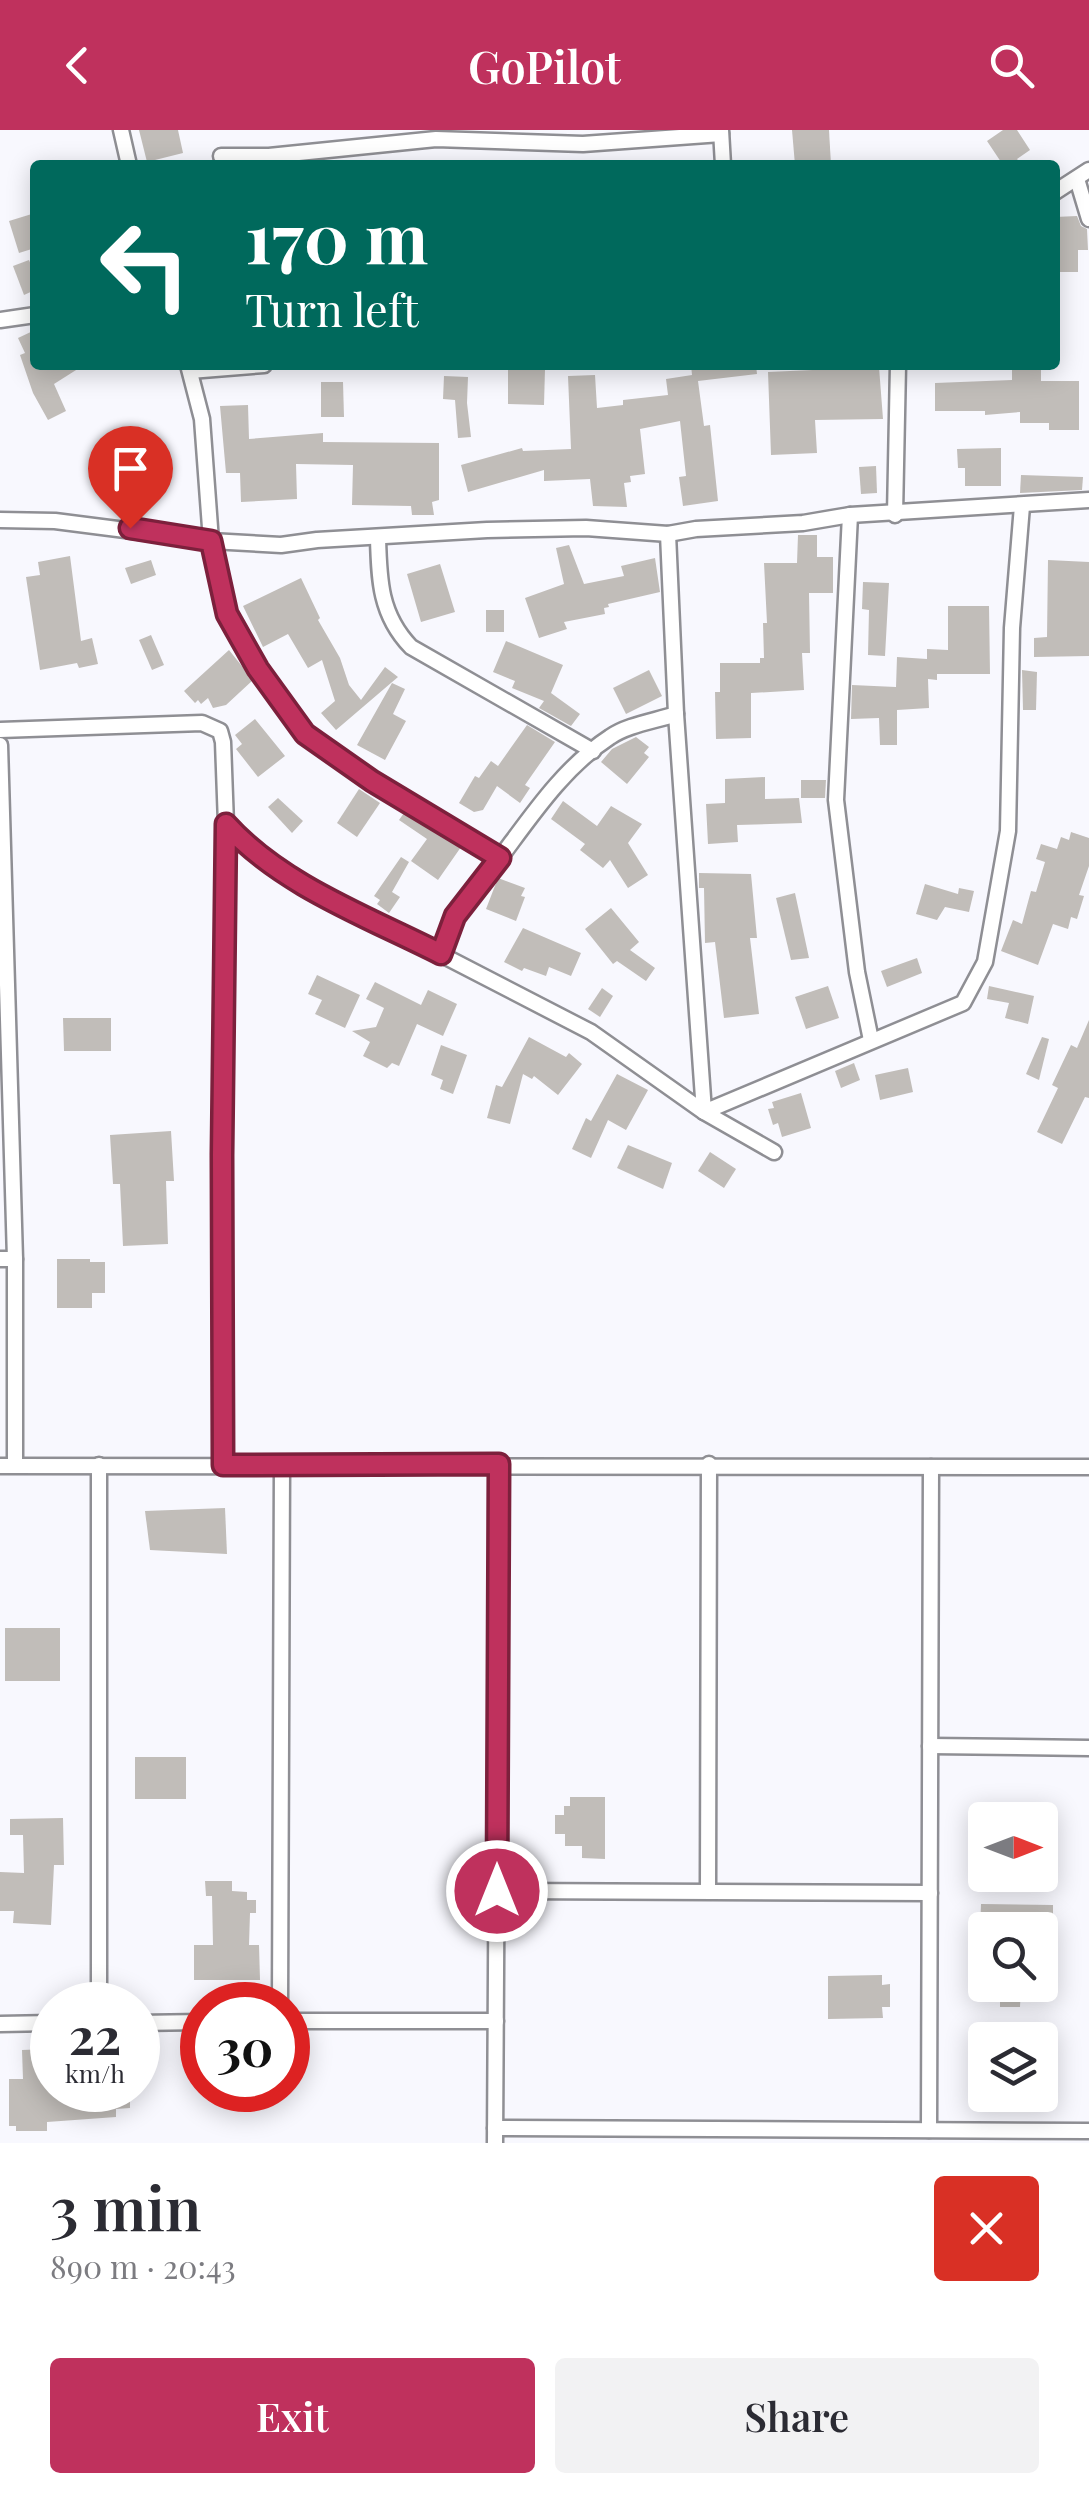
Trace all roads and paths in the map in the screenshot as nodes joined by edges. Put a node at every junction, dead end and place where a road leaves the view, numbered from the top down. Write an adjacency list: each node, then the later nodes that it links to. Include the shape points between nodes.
1 (121, 130): 4 (street)
2 (721, 132): 3 (street, via 583,144 436,139); 5 (street)
3 (221, 156)
4 (129, 160)
5 (723, 160)
6 (1083, 175): 7 (street); 8 (street)
7 (1060, 189)
8 (1089, 218)
9 (30, 316): 10 (street)
10 (0, 320)
11 (189, 370): 20 (street, via 205,437)
12 (898, 370): 15 (street)
13 (1089, 500): 14 (street)
14 (1022, 506): 15 (street); 28 (street, via 1008,831 985,962 963,1003)
15 (895, 514): 16 (street)
16 (850, 515): 18 (street); 28 (street, via 836,800)
17 (0, 520): 20 (street)
18 (668, 534): 19 (street, via 586,528); 21 (street)
19 (378, 538): 20 (street, via 281,546); 24 (street, via 383,604 402,638)
20 (211, 541): 26 (street, via 227,614 305,734)
21 (676, 714): 24 (street, via 612,735); 29 (street)
22 (0, 730): 25 (street, via 212,725 223,742)
23 (0, 745): 31 (street)
24 (593, 751): 26 (street, via 544,799)
25 (226, 824): 27 (street, via 287,875); 34 (street)
26 (500, 858): 27 (street, via 455,916)
27 (441, 954): 29 (street, via 591,1032)
28 (871, 1040): 29 (street)
29 (704, 1112): 30 (street)
30 (774, 1152)
31 (8, 1259): 36 (street)
32 (499, 1464): 33 (street); 35 (street); 42 (street)
33 (709, 1464): 39 (street); 43 (street)
34 (223, 1465): 35 (street); 37 (street)
35 (282, 1465): 46 (street)
36 (8, 1466): 37 (street)
37 (99, 1466): 45 (street)
38 (1089, 1467): 39 (street)
39 (931, 1468): 40 (street)
40 (930, 1746): 41 (street); 44 (street)
41 (1089, 1748)
42 (497, 1891): 43 (street); 47 (street)
43 (708, 1891): 44 (street)
44 (930, 1894): 51 (street)
45 (99, 1982)
46 (280, 1982)
47 (496, 2021): 48 (street); 53 (street)
48 (310, 2022)
49 (30, 2023): 50 (street)
50 (0, 2024)
51 (929, 2130): 53 (street); 54 (street)
52 (1089, 2130): 54 (street)
53 (495, 2136)
54 (1030, 2137)

